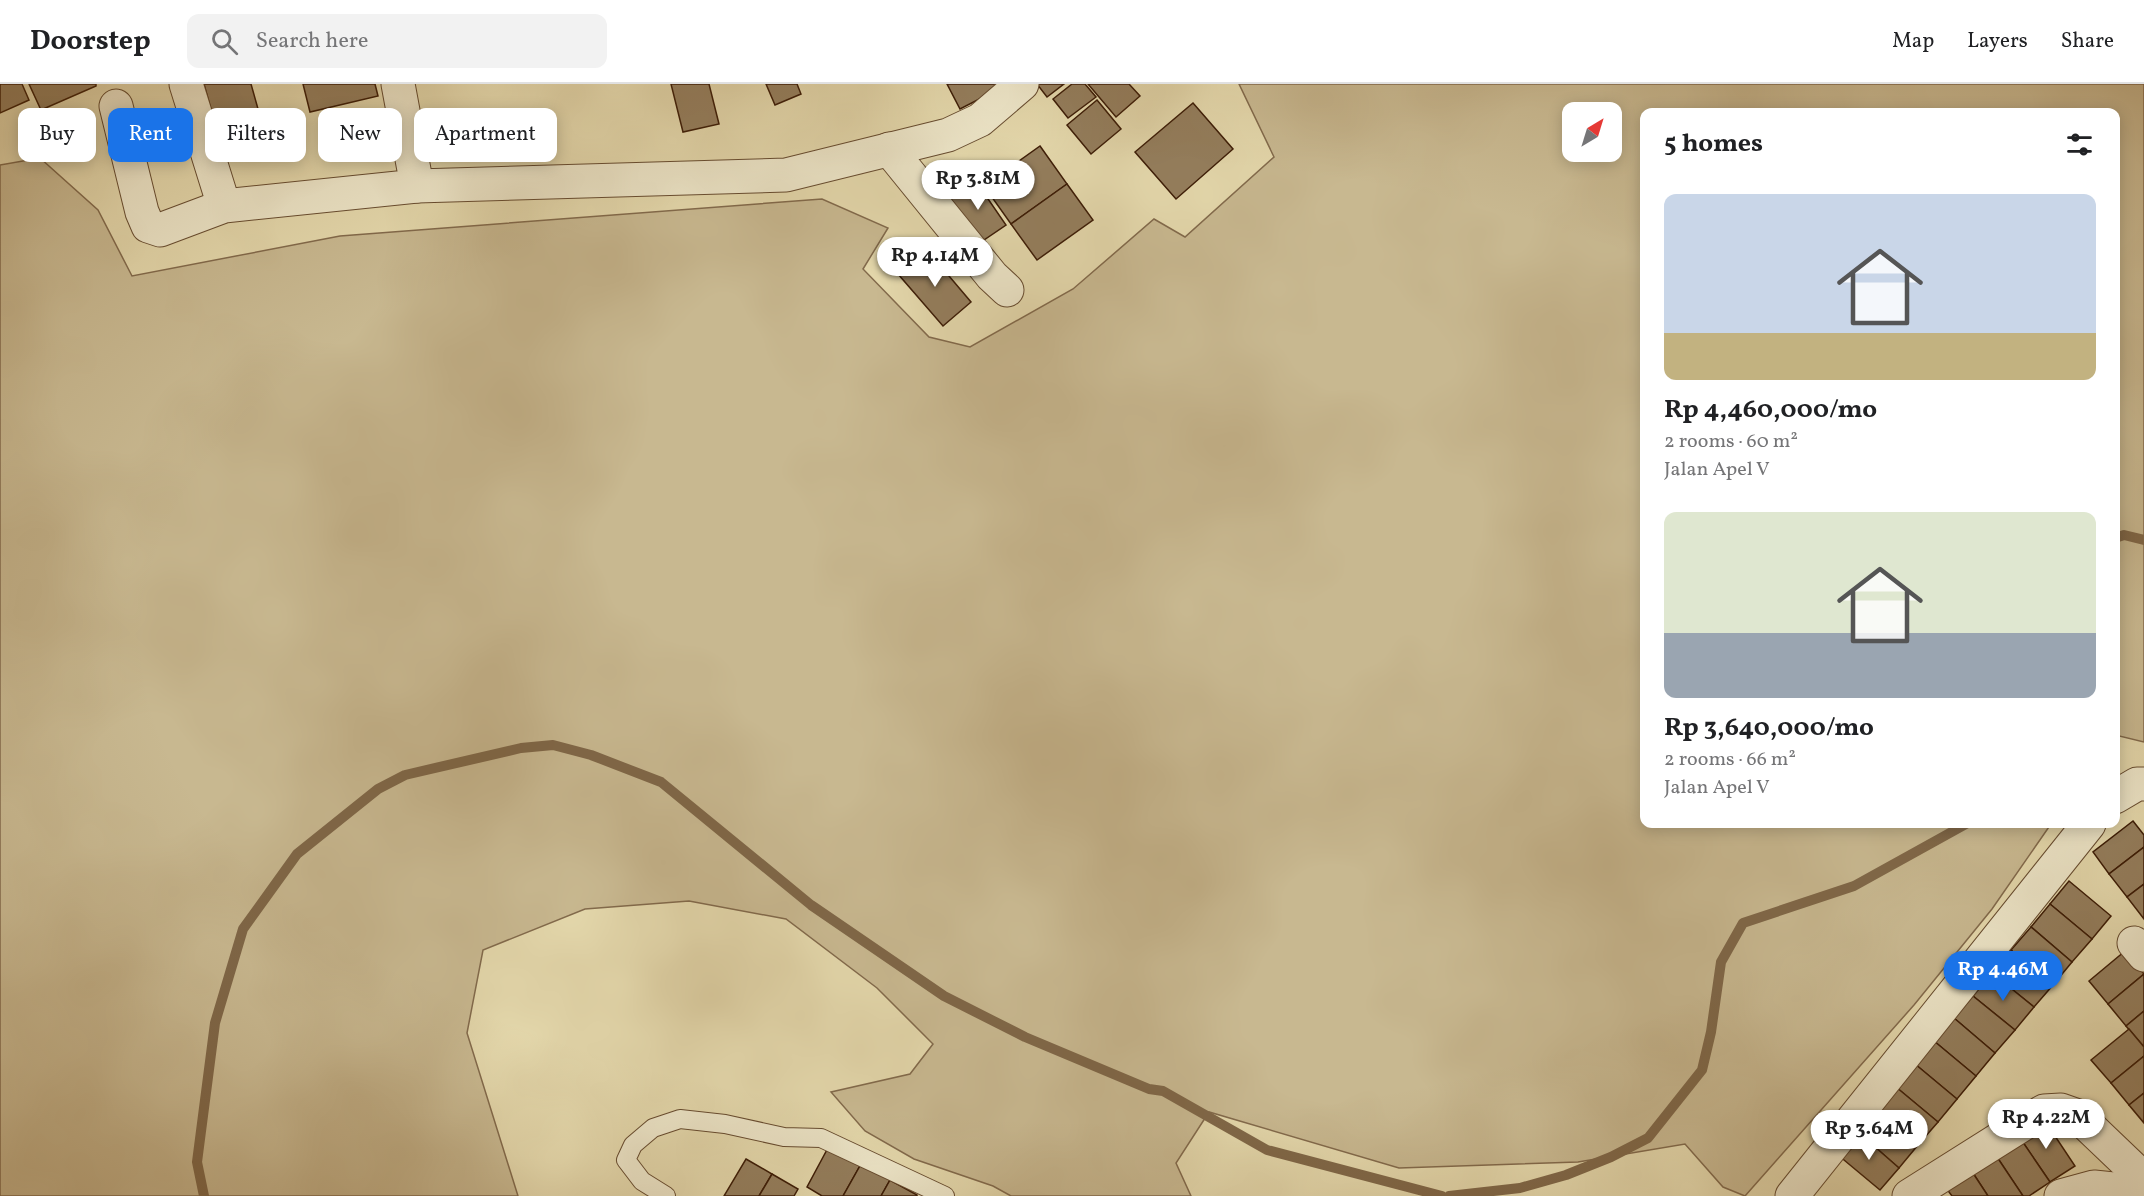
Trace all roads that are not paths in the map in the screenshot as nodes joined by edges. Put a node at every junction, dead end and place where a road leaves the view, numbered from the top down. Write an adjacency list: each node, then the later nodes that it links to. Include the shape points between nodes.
1 (186, 84): 7 (street)
2 (398, 84): 6 (street)
3 (1022, 84): 5 (street, via 980,120 948,135)
4 (116, 106): 7 (street, via 148,226 160,230)
5 (889, 149): 6 (street, via 786,175); 8 (street)
6 (417, 186): 7 (street)
7 (224, 206)
8 (1007, 290)
9 (2144, 784): 10 (street)
10 (2120, 793)
11 (2086, 828): 15 (street)
12 (2142, 1189): 16 (street, via 2078,1116 2061,1110 2044,1111); 17 (street, via 2094,1187)
13 (666, 1196): 14 (lane, via 642,1181 626,1161 633,1145 653,1128 680,1119 784,1137 821,1138)
14 (945, 1196)
15 (1792, 1196)
16 (1909, 1196)
17 (2061, 1196)

